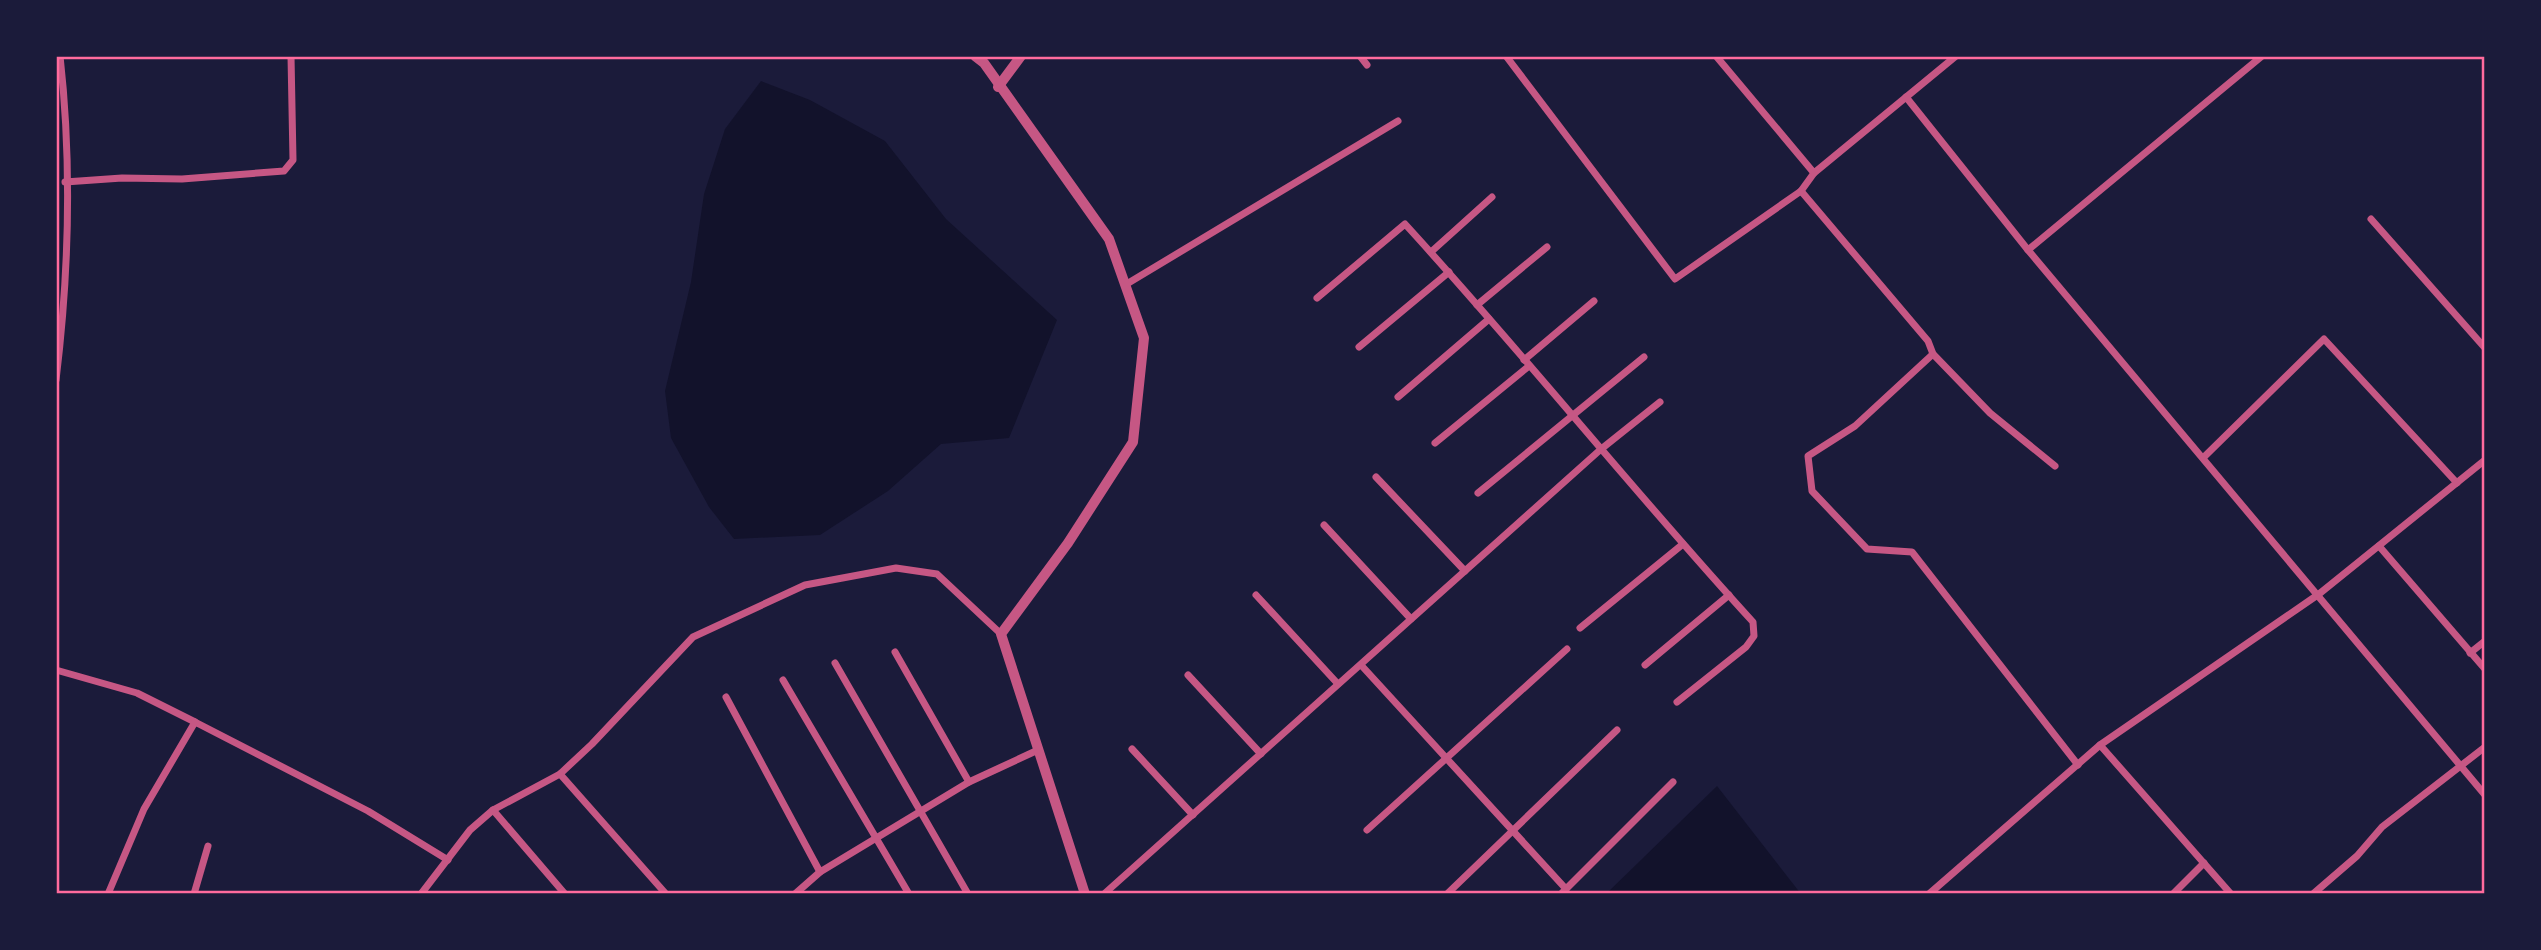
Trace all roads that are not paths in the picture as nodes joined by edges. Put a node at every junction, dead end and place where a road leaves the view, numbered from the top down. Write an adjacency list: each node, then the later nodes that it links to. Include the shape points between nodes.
1 (60, 56): 15 (street, via 67,123)
2 (291, 56): 15 (street, via 293,160 284,172)
3 (975, 56): 11 (street)
4 (1021, 56): 11 (street)
5 (1360, 56): 10 (street)
6 (1506, 56): 16 (street, via 1675,279)
7 (1716, 56): 14 (street)
8 (1956, 56): 12 (street)
9 (2262, 56): 20 (street)
10 (1367, 65)
11 (998, 88): 23 (street, via 1109,239)
12 (1906, 97): 14 (street); 20 (street)
13 (1398, 121): 23 (street)
14 (1814, 173): 16 (street)
15 (65, 182): 33 (street, via 66,301)
16 (1801, 191): 30 (street, via 1928,341)
17 (1492, 197): 21 (street)
18 (2371, 219): 29 (street)
19 (1546, 247): 26 (street)
20 (2028, 250): 39 (street)
21 (1431, 253): 22 (street); 24 (street, via 1405,224)
22 (1449, 272): 26 (street); 28 (street)
23 (1125, 285): 54 (street, via 1144,338 1133,442 1068,543)
24 (1317, 298)
25 (1594, 301): 32 (street)
26 (1477, 305): 27 (street)
27 (1489, 319): 32 (street); 34 (street)
28 (1359, 347)
29 (2485, 348)
30 (1933, 354): 41 (street, via 1990,413); 77 (street, via 1855,426 1808,456 1812,491 1867,549 1912,552)
31 (1644, 356): 36 (street)
32 (1526, 363): 36 (street); 37 (street)
33 (56, 380)
34 (1398, 397)
35 (1660, 402): 38 (street)
36 (1571, 416): 38 (street); 44 (street)
37 (1435, 443)
38 (1600, 450): 46 (street); 48 (street)
39 (2204, 457): 43 (street, via 2324,339); 49 (street)
40 (2485, 460): 43 (street)
41 (2055, 466)
42 (1376, 477): 48 (street)
43 (2457, 483): 47 (street)
44 (1478, 493)
45 (1324, 525): 52 (street)
46 (1683, 544): 51 (street); 53 (street)
47 (2379, 546): 49 (street); 58 (street)
48 (1465, 570): 52 (street)
49 (2319, 594): 71 (street); 78 (street)
50 (1256, 595): 66 (street)
51 (1728, 595): 61 (street); 68 (street, via 1753,622 1754,636)
52 (1411, 619): 60 (street)
53 (1580, 628)
54 (1001, 634): 74 (street); 79 (street, via 937,574 896,568 805,585 693,637)
55 (2485, 641): 58 (street)
56 (1567, 649): 76 (street)
57 (895, 652): 80 (street)
58 (2470, 653): 62 (street)
59 (835, 663): 84 (street)
60 (1361, 665): 66 (street); 76 (street)
61 (1645, 665)
62 (2485, 669)
63 (56, 670): 69 (street, via 137,693)
64 (1188, 676): 75 (street)
65 (783, 680): 88 (street)
66 (1338, 684): 75 (street)
67 (726, 697): 92 (street)
68 (1677, 702)
69 (195, 722): 90 (street, via 368,811); 94 (street, via 144,809)
70 (1617, 730): 87 (street)
71 (2101, 746): 77 (street); 91 (street)
72 (2485, 747): 78 (street)
73 (1132, 749): 85 (street)
74 (1038, 750): 80 (street); 102 (street)
75 (1261, 754): 85 (street)
76 (1446, 758): 86 (street); 87 (street)
77 (2078, 765): 105 (street)
78 (2460, 765): 82 (street); 108 (street, via 2382,827)
79 (560, 774): 83 (street); 98 (street)
80 (969, 782): 84 (street)
81 (1673, 782): 93 (street)
82 (2485, 795)
83 (493, 810): 90 (street, via 470,830); 97 (street)
84 (918, 812): 88 (street); 101 (street)
85 (1193, 815): 103 (street)
86 (1367, 830)
87 (1514, 832): 93 (street); 104 (street)
88 (877, 840): 92 (street); 100 (street)
89 (208, 846): 95 (street)
90 (448, 860): 96 (street)
91 (2204, 863): 106 (street); 107 (street)
92 (820, 872): 99 (street)
93 (1564, 892)
94 (108, 894)
95 (194, 894)
96 (421, 894)
97 (565, 894)
98 (666, 894)
99 (795, 894)
100 (909, 894)
101 (968, 894)
102 (1085, 894)
103 (1104, 894)
104 (1447, 894)
105 (1929, 894)
106 (2173, 894)
107 (2231, 894)
108 (2313, 894)

